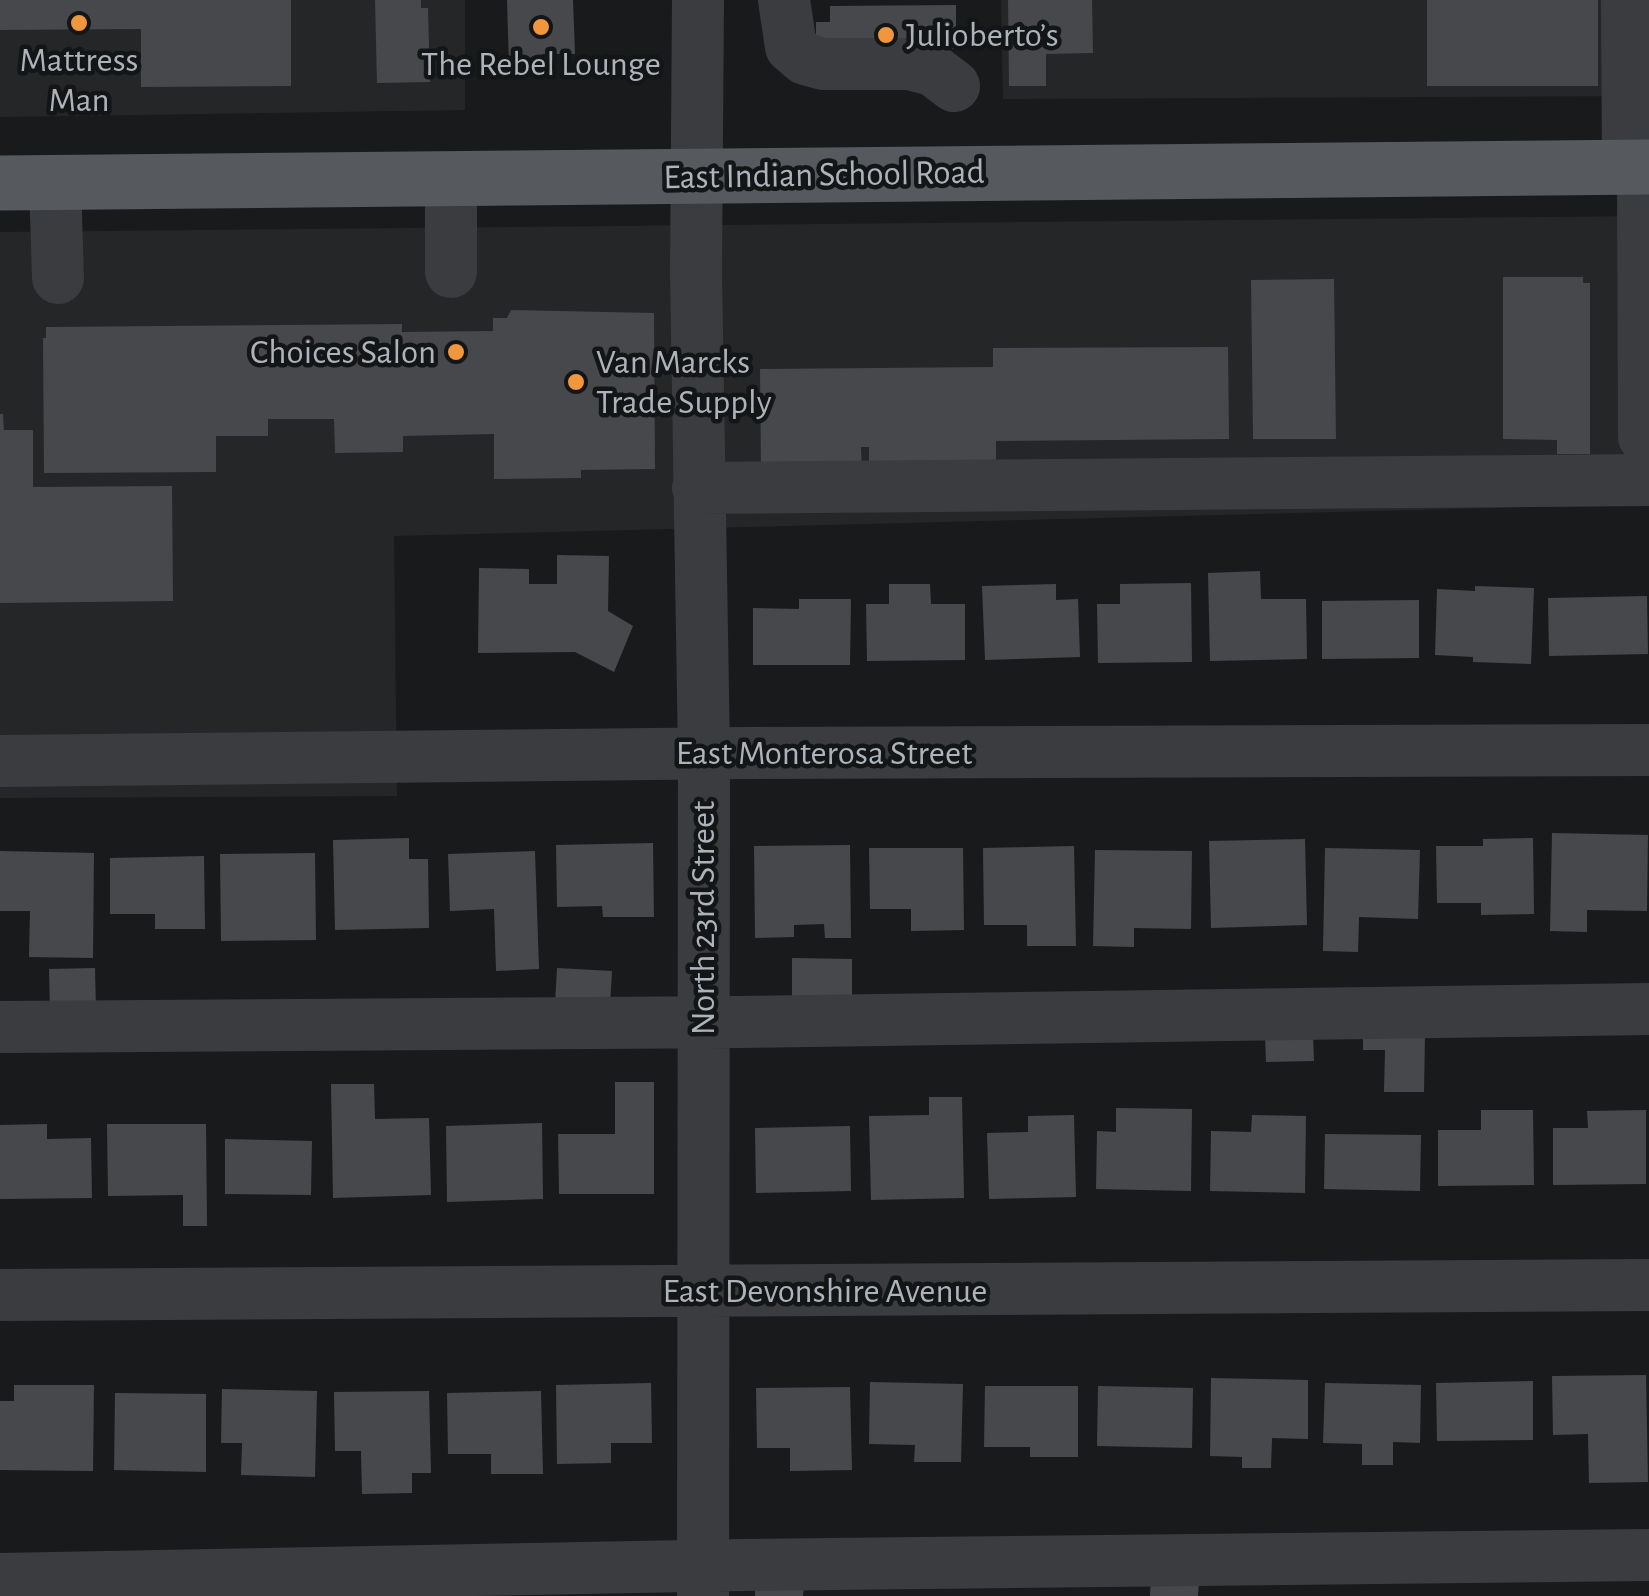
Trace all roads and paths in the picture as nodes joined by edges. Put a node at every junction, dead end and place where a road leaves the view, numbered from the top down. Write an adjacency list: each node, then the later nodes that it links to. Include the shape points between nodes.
1 (698, 0): 6 (street, North 23rd Street)
2 (784, 0): 4 (street, via 791,47 804,59 908,64 933,70)
3 (1627, 0): 5 (street)
4 (954, 86)
5 (1640, 167): 6 (main road, East Indian School Road); 10 (street)
6 (696, 177): 7 (main road, East Indian School Road); 15 (street, North 23rd Street)
7 (451, 178): 8 (main road, East Indian School Road); 11 (street)
8 (55, 182): 9 (main road, East Indian School Road); 12 (street)
9 (0, 183)
10 (1646, 244): 13 (street)
11 (451, 272)
12 (58, 278)
13 (1649, 437)
14 (1649, 480): 15 (street)
15 (698, 488): 17 (street, North 23rd Street)
16 (1649, 750): 17 (street, East Monterosa Street)
17 (704, 754): 18 (street, East Monterosa Street); 20 (street, North 23rd Street)
18 (0, 760)
19 (1649, 1009): 20 (street)
20 (703, 1022): 21 (street); 23 (street, North 23rd Street)
21 (0, 1027)
22 (1649, 1285): 23 (street, East Devonshire Avenue)
23 (702, 1291): 24 (street, East Devonshire Avenue); 27 (street, North 23rd Street)
24 (0, 1295)
25 (1649, 1555): 27 (street)
26 (0, 1579): 27 (street)
27 (703, 1581)

